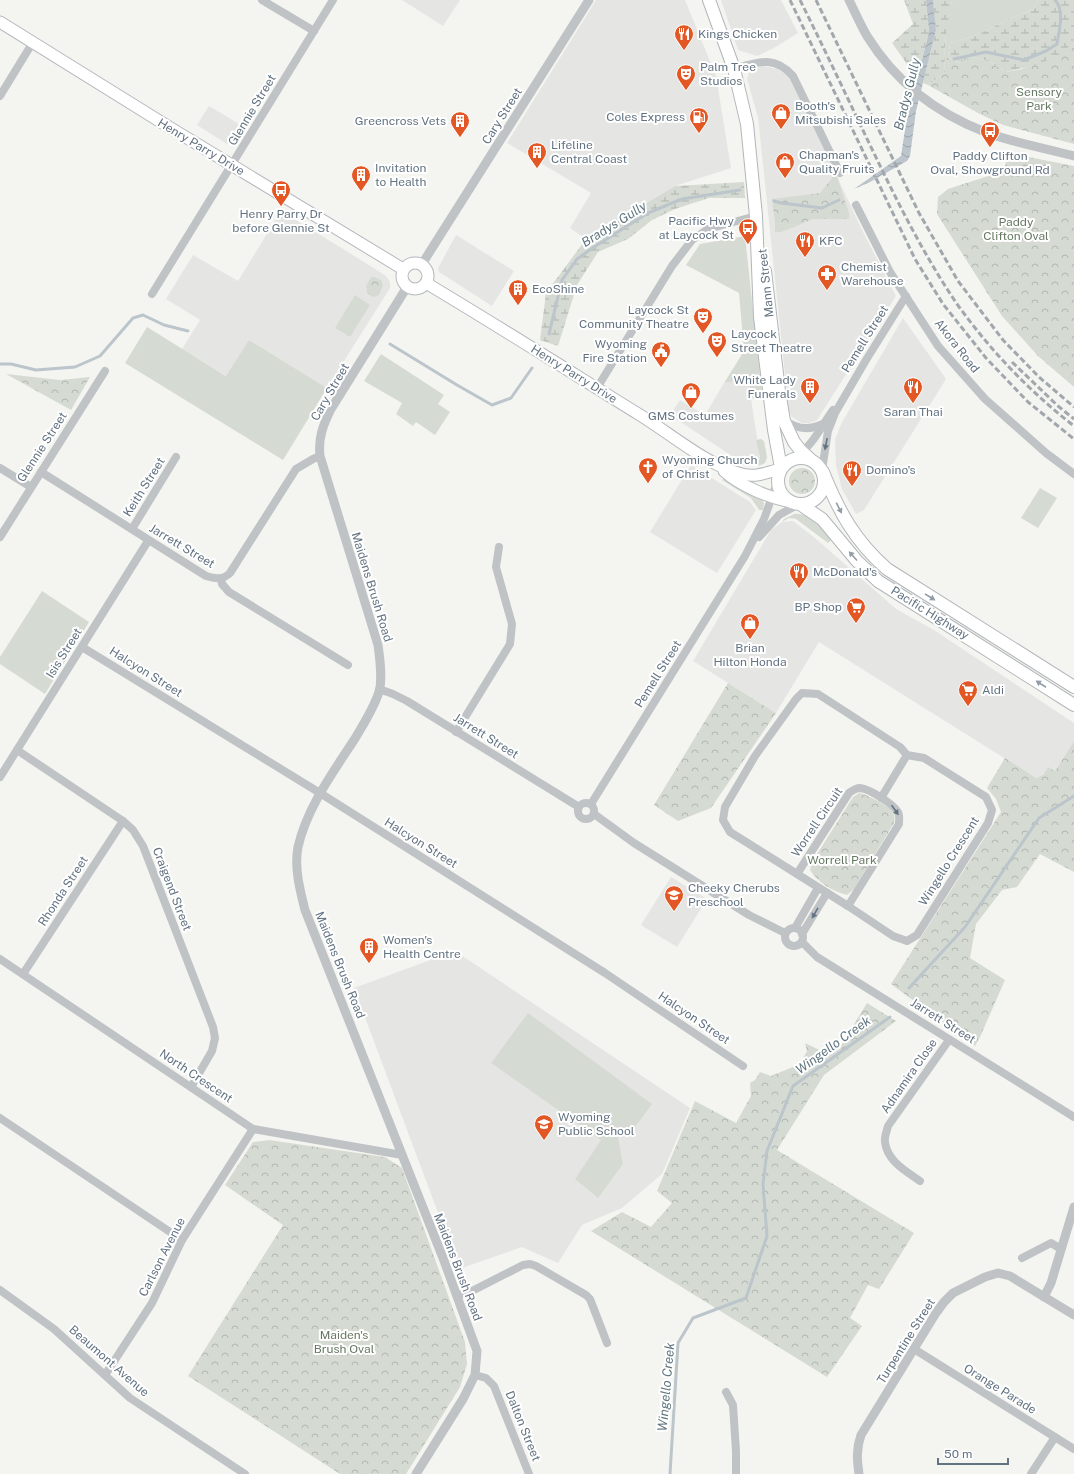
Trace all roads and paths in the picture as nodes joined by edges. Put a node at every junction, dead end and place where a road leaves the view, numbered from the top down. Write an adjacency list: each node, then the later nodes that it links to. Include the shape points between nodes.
1 (262, 0): 7 (street)
2 (333, 0): 7 (street, Glennie Street)
3 (589, 0): 16 (street, Cary Street)
4 (709, 0): 9 (main road, Mann Street)
5 (849, 0): 11 (street, via 881,57 926,101 962,122 986,132)
6 (0, 22): 8 (main road, Henry Parry Drive)
7 (314, 31): 12 (street, Glennie Street)
8 (33, 42): 10 (street); 12 (main road, Henry Parry Drive)
9 (734, 69): 13 (street, via 767,61 787,70 793,76); 15 (main road, Mann Street, via 747,124)
10 (0, 96)
11 (1074, 156)
12 (232, 166): 17 (main road, Henry Parry Drive); 20 (street, Glennie Street)
13 (840, 173)
14 (856, 205): 21 (street, Akora Road, via 890,272)
15 (756, 216): 23 (street, via 708,229 692,240 672,266); 25 (main road, Mann Street); 34 (main road, Mann Street, via 760,317)
16 (422, 264): 17 (main road, via 414,262); 18 (main road, via 427,271)
17 (403, 269): 19 (main road, via 402,281)
18 (426, 283): 19 (main road, via 415,289); 23 (main road, Henry Parry Drive)
19 (407, 287): 27 (street, Cary Street, via 325,421 319,444)
20 (152, 294)
21 (906, 296): 24 (street, Pemell Street); 35 (street, Akora Road, via 938,346 985,399)
22 (105, 371): 33 (street, Glennie Street)
23 (597, 388): 30 (main road, Henry Parry Drive)
24 (845, 395): 26 (street, Pemell Street); 32 (street, Pemell Street, one-way to 32, via 828,431)
25 (783, 416): 26 (street, via 791,425 800,428 812,428); 29 (main road, Mann Street)
26 (823, 424): 29 (street, Pemell Street)
27 (320, 456): 44 (street, via 296,469 230,573); 48 (street, Maidens Brush Road, via 378,645 381,669)
28 (176, 457): 39 (street, Keith Street)
29 (802, 457): 32 (main road, via 818,465); 34 (main road, via 786,463)
30 (722, 467): 34 (main road, Henry Parry Drive, via 753,476); 37 (main road, Henry Parry Drive, via 736,481)
31 (0, 468): 36 (street)
32 (822, 471): 38 (main road, via 824,484 820,494 811,502); 47 (main road, Pacific Highway, one-way to 47, via 836,503 852,530 869,553 887,569)
33 (41, 472): 36 (street, Glennie Street); 39 (street, Jarrett Street)
34 (780, 472): 37 (street, Pemell Street); 38 (main road, via 778,487 782,495)
35 (1074, 474)
36 (31, 487): 40 (street, Glennie Street)
37 (772, 498): 38 (main road, Henry Parry Drive); 43 (street, Pemell Street)
38 (797, 504): 43 (street, Pemell Street, via 774,519); 49 (main road, Pacific Highway, one-way to 38, via 878,580 857,561 822,519)
39 (132, 529): 41 (street, Jarrett Street)
40 (0, 537)
41 (148, 541): 44 (street, Jarrett Street, via 206,576); 45 (street, Isis Street)
42 (499, 547): 50 (street, via 496,567 512,624 510,644)
43 (745, 556): 56 (street, Pemell Street)
44 (221, 578): 46 (street, Jarrett Street, via 222,584 229,592)
45 (82, 647): 51 (street, Isis Street); 54 (street, Halcyon Street)
46 (348, 665)
47 (1074, 687)
48 (379, 689): 50 (street, Jarrett Street, via 407,701); 54 (street, Maidens Brush Road, via 362,726)
49 (1074, 705)
50 (456, 732): 57 (street, Jarrett Street)
51 (17, 750): 53 (street, Isis Street); 59 (street, Craigend Street)
52 (907, 756): 55 (street); 60 (street, Wingello Crescent, via 900,747 818,694 802,694 796,699 755,756 725,807 723,820 730,832); 63 (street, Wingello Crescent, via 924,758 986,797 992,810 988,823 917,935 907,942 893,936)
53 (0, 777)
54 (320, 793): 71 (street, Halcyon Street, via 605,973); 76 (street, Maidens Brush Road, via 298,848 297,876 305,910)
55 (881, 798): 60 (street, Worrell Circuit, via 862,788 849,793); 63 (street, Worrell Circuit, one-way to 63, via 891,804 900,818)
56 (591, 804): 57 (street, via 584,803); 58 (street)
57 (579, 807): 58 (street, via 582,817 590,818)
58 (594, 814): 65 (street, via 634,843 750,915)
59 (123, 821): 69 (street, Rhonda Street); 72 (street, Craigend Street, via 133,830 143,846 213,1027 215,1038 212,1051)
60 (797, 874): 61 (street, Wingello Crescent)
61 (818, 888): 62 (street, Wingello Crescent); 64 (street)
62 (827, 893): 63 (street, Wingello Crescent); 66 (street, one-way to 66)
63 (848, 906)
64 (795, 928): 65 (street); 66 (street)
65 (785, 933): 67 (street, via 785,942 789,946 797,946)
66 (802, 934): 67 (street)
67 (802, 942): 70 (street, Jarrett Street, via 817,957)
68 (0, 959): 69 (street, North Crescent)
69 (23, 974): 72 (street, North Crescent)
70 (949, 1040): 73 (street, Jarrett Street); 77 (street, Adnamira Close, via 888,1126 884,1141 888,1154 895,1162)
71 (743, 1066)
72 (191, 1087): 75 (street, North Crescent)
73 (1074, 1117)
74 (0, 1118): 79 (street)
75 (253, 1129): 76 (street, North Crescent); 79 (street, Carlson Avenue)
76 (402, 1155): 83 (street, Maidens Brush Road)
77 (920, 1181)
78 (1074, 1207): 80 (street)
79 (182, 1240): 88 (street, Carlson Avenue, via 152,1303)
80 (1061, 1249): 81 (street, via 1051,1243); 84 (street)
81 (1022, 1258)
82 (0, 1291): 88 (street, Beaumont Avenue, via 54,1329)
83 (457, 1296): 86 (street, via 530,1264 590,1299); 89 (street, Maidens Brush Road, via 477,1351)
84 (1044, 1297): 85 (street, Turpentine Street); 87 (street, Turpentine Street, via 1010,1276 998,1273 986,1277 953,1293 944,1302)
85 (1074, 1315)
86 (607, 1343)
87 (914, 1349): 91 (street, Orange Parade); 97 (street, Turpentine Street, via 857,1444)
88 (105, 1375): 93 (street, Beaumont Avenue, via 130,1398)
89 (475, 1375): 94 (street, Maidens Brush Road); 95 (street, Dalton Street, via 486,1378 494,1386)
90 (726, 1392): 96 (street, via 733,1405)
91 (1055, 1436): 92 (street, Orange Parade); 98 (street)
92 (1074, 1448)
93 (245, 1474)
94 (416, 1474)
95 (529, 1474)
96 (736, 1474)
97 (859, 1474)
98 (1031, 1474)

